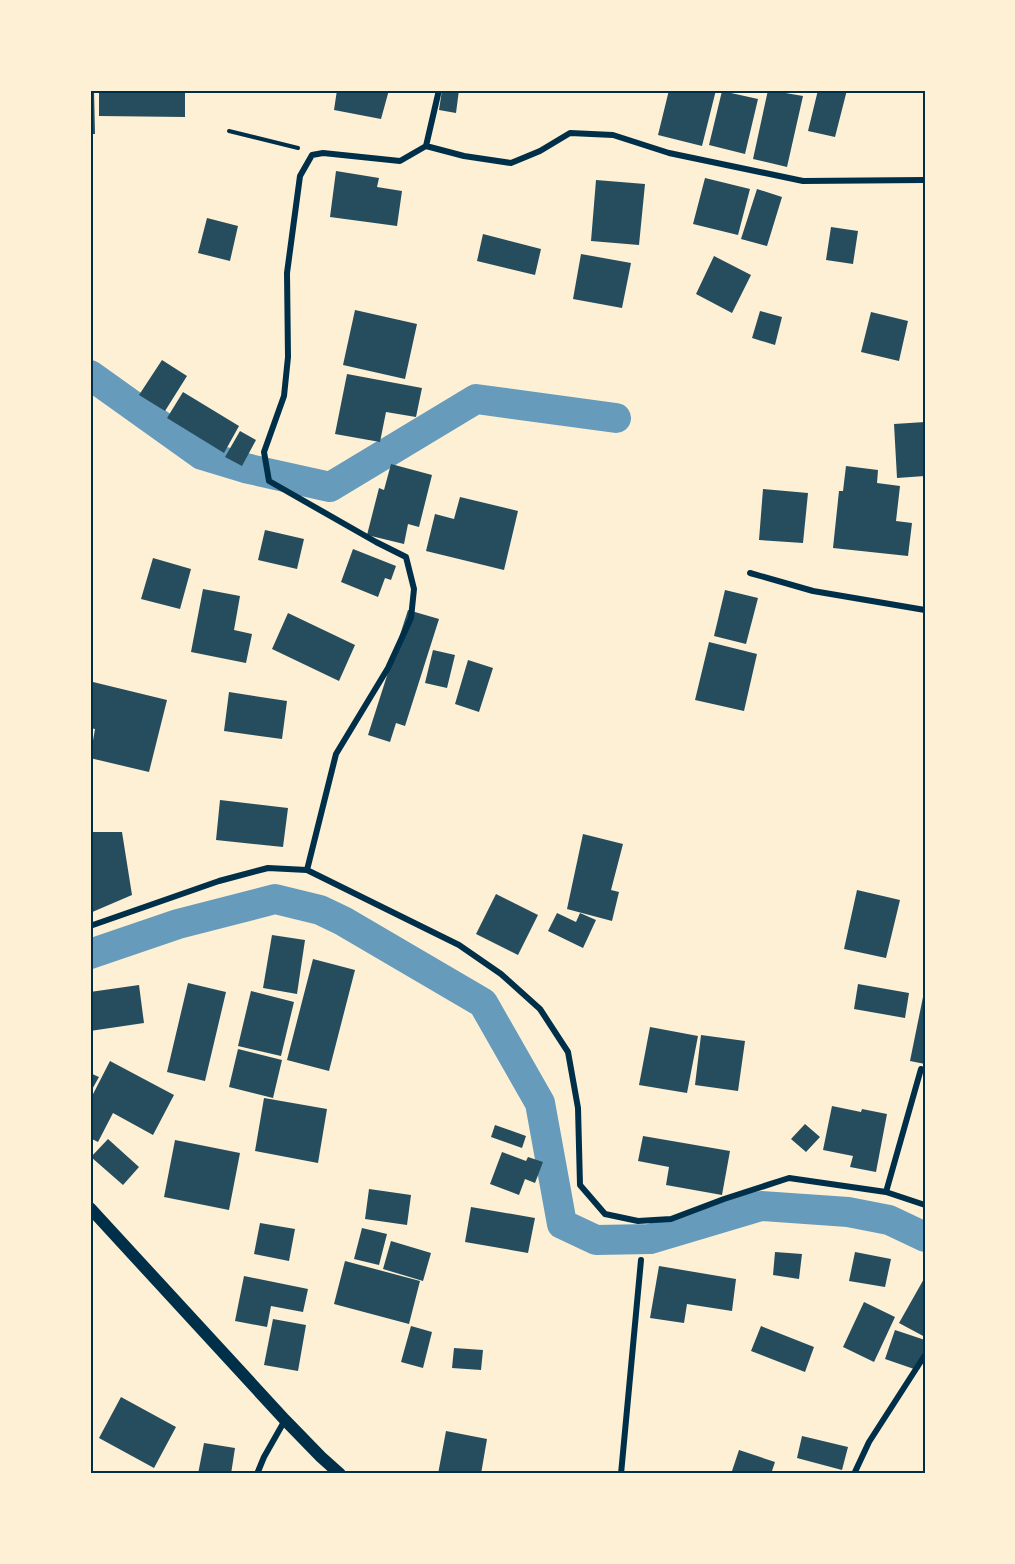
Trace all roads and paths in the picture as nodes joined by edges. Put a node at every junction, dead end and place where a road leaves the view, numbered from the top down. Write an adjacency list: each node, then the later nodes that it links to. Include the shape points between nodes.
1 (439, 90): 3 (street)
2 (229, 131): 4 (path, via 292,145)
3 (426, 146): 4 (street, via 400,161); 5 (street, via 511,163 570,133 613,135 669,153 803,181)
4 (312, 155): 8 (street, via 300,176 288,273 284,396 264,452 268,482 406,556 414,590 411,618 393,658 336,754)
5 (925, 180)
6 (750, 573): 7 (street, via 813,591)
7 (925, 610)
8 (307, 870): 9 (street, via 268,868); 11 (street, via 459,945 501,974 540,1009 568,1052 578,1108 580,1185 605,1214 638,1221 671,1219 789,1178)
9 (90, 926)
10 (921, 1069): 11 (street)
11 (886, 1192): 12 (street)
12 (925, 1205)
13 (90, 1208): 16 (main road)
14 (641, 1260): 19 (street)
15 (925, 1355): 20 (street, via 869,1443)
16 (285, 1420): 17 (street); 18 (main road)
17 (257, 1474)
18 (340, 1474)
19 (621, 1474)
20 (854, 1474)

